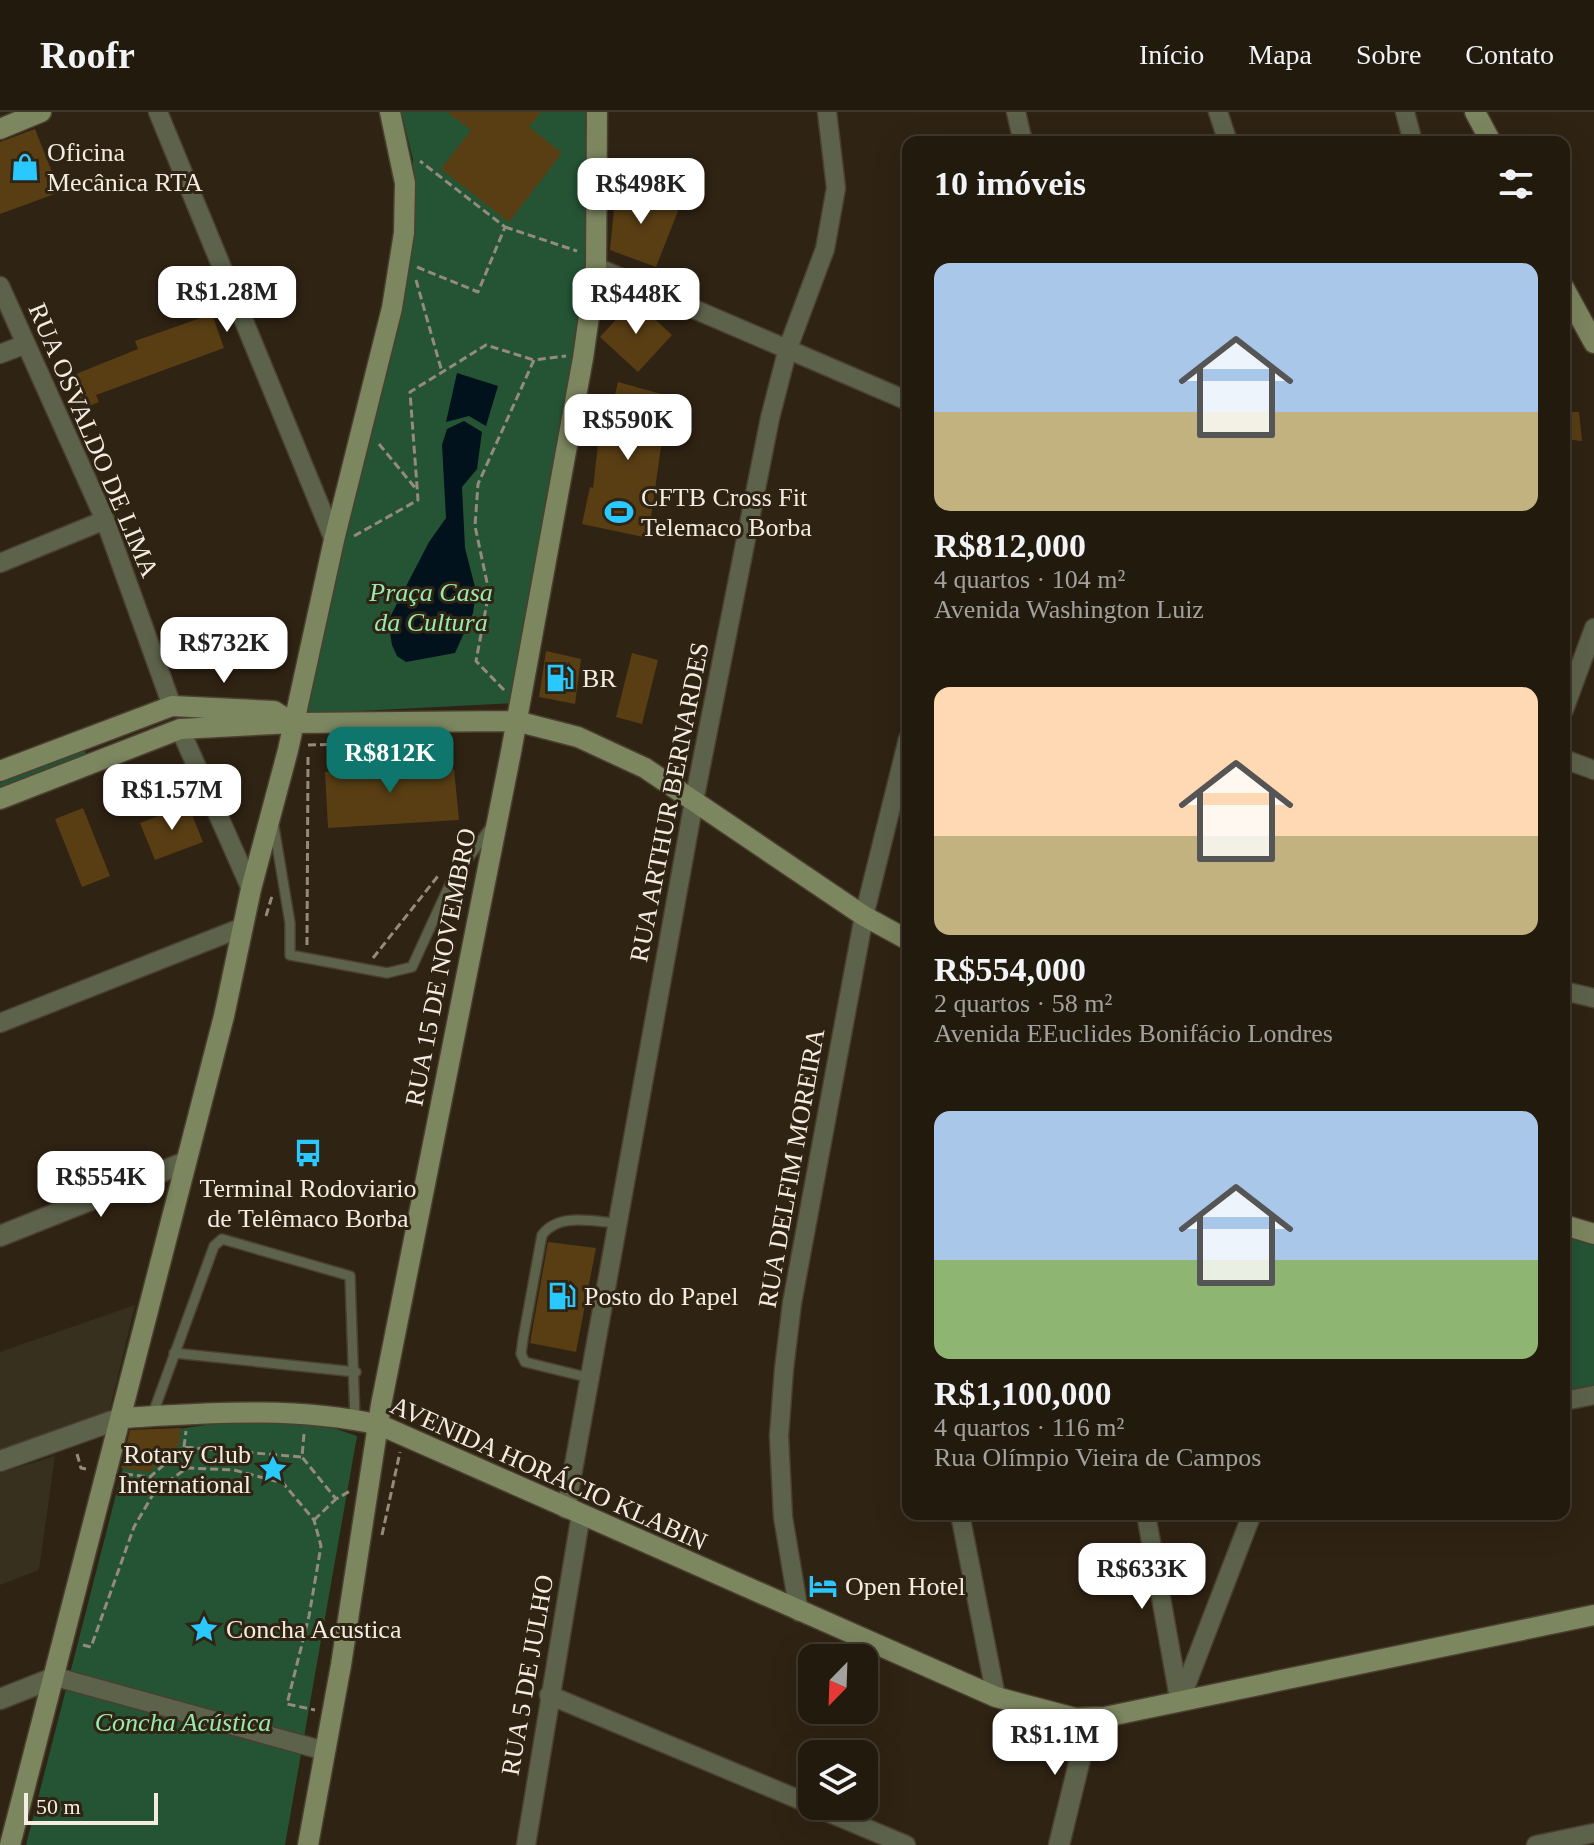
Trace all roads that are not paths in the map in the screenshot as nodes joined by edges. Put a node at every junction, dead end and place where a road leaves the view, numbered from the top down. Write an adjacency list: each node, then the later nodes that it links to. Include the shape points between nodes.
1 (41, 112): 10 (main road)
2 (158, 112): 24 (street)
3 (390, 112): 24 (main road, via 405,183 404,233)
4 (597, 112): 15 (main road, RUA 15 DE NOVEMBRO)
5 (827, 112): 20 (street, RUA ARTHUR BERNARDES, via 836,188 831,219)
6 (1016, 112): 11 (street)
7 (1218, 112): 12 (street)
8 (1405, 112): 13 (street)
9 (1475, 112): 14 (main road)
10 (0, 129)
11 (1022, 136)
12 (1226, 136)
13 (1411, 136)
14 (1488, 136)
15 (591, 260): 20 (street); 29 (main road, RUA 15 DE NOVEMBRO, via 583,358)
16 (0, 286): 19 (street, RUA OSVALDO DE LIMA)
17 (1570, 299): 18 (main road)
18 (1594, 343)
19 (26, 344): 21 (street); 23 (street, RUA OSVALDO DE LIMA)
20 (788, 348): 22 (street); 37 (street, RUA ARTHUR BERNARDES)
21 (0, 354)
22 (902, 398)
23 (105, 520): 25 (street); 28 (street, RUA OSVALDO DE LIMA)
24 (340, 540): 30 (main road)
25 (0, 563)
26 (1594, 628): 27 (street)
27 (1570, 688)
28 (172, 706): 30 (main road, via 274,711); 35 (main road)
29 (516, 721): 30 (main road); 37 (main road, via 589,742 645,768); 39 (main road, RUA 15 DE NOVEMBRO)
30 (293, 723): 31 (main road); 38 (main road)
31 (180, 729): 36 (main road); 40 (street)
32 (1570, 761): 34 (street)
33 (902, 763): 41 (street, RUA DELFIM MOREIRA)
34 (1594, 770)
35 (0, 771)
36 (0, 799)
37 (694, 801): 41 (main road); 48 (street, RUA ARTHUR BERNARDES)
38 (271, 812): 39 (lane, via 290,923 290,955 387,973 412,967 451,882); 40 (main road)
39 (496, 820): 57 (main road, RUA 15 DE NOVEMBRO)
40 (251, 889): 42 (main road)
41 (864, 916): 43 (main road); 66 (street, RUA DELFIM MOREIRA, via 784,1369 779,1436 783,1517)
42 (243, 927): 46 (street); 47 (main road)
43 (902, 937)
44 (1570, 992): 45 (street)
45 (1594, 998)
46 (0, 1023)
47 (186, 1162): 50 (street); 60 (main road)
48 (618, 1223): 54 (street, RUA ARTHUR BERNARDES); 54 (lane, via 566,1220 549,1225 542,1235 523,1339 525,1362)
49 (1570, 1227): 51 (main road)
50 (0, 1236)
51 (1594, 1236)
52 (174, 1353): 53 (lane); 53 (lane, via 214,1246 222,1239 350,1276); 58 (lane)
53 (356, 1372): 59 (lane)
54 (590, 1378): 62 (street, RUA ARTHUR BERNARDES)
55 (1594, 1395): 56 (street)
56 (1570, 1400)
57 (380, 1415): 59 (main road, AVENIDA HORÁCIO KLABIN); 62 (main road, AVENIDA HORÁCIO KLABIN); 74 (main road, RUA 15 DE NOVEMBRO)
58 (152, 1416): 59 (main road, AVENIDA HORÁCIO KLABIN, via 252,1412); 60 (main road, AVENIDA HORÁCIO KLABIN)
59 (355, 1419)
60 (118, 1428): 61 (street, AVENIDA HORÁCIO KLABIN, via 72,1435); 68 (main road)
61 (0, 1461)
62 (574, 1512): 66 (main road, AVENIDA HORÁCIO KLABIN); 69 (street, RUA 5 DE JULHO)
63 (961, 1520): 70 (street)
64 (1147, 1520): 72 (street)
65 (1250, 1520): 72 (street)
66 (799, 1612): 70 (main road, AVENIDA HORÁCIO KLABIN)
67 (1594, 1615): 72 (main road, AVENIDA HORÁCIO KLABIN)
68 (56, 1677): 71 (street); 74 (street); 78 (main road)
69 (549, 1695): 75 (street); 80 (street, RUA 5 DE JULHO)
70 (996, 1697): 73 (main road, AVENIDA HORÁCIO KLABIN, via 1057,1715)
71 (0, 1699)
72 (1180, 1701): 73 (main road, AVENIDA HORÁCIO KLABIN)
73 (1090, 1718): 82 (street)
74 (325, 1751): 79 (main road, RUA 15 DE NOVEMBRO)
75 (798, 1800)
76 (846, 1820): 81 (street)
77 (1594, 1833): 83 (street)
78 (10, 1845)
79 (308, 1845)
80 (526, 1845)
81 (906, 1845)
82 (1059, 1845)
83 (1536, 1845)

